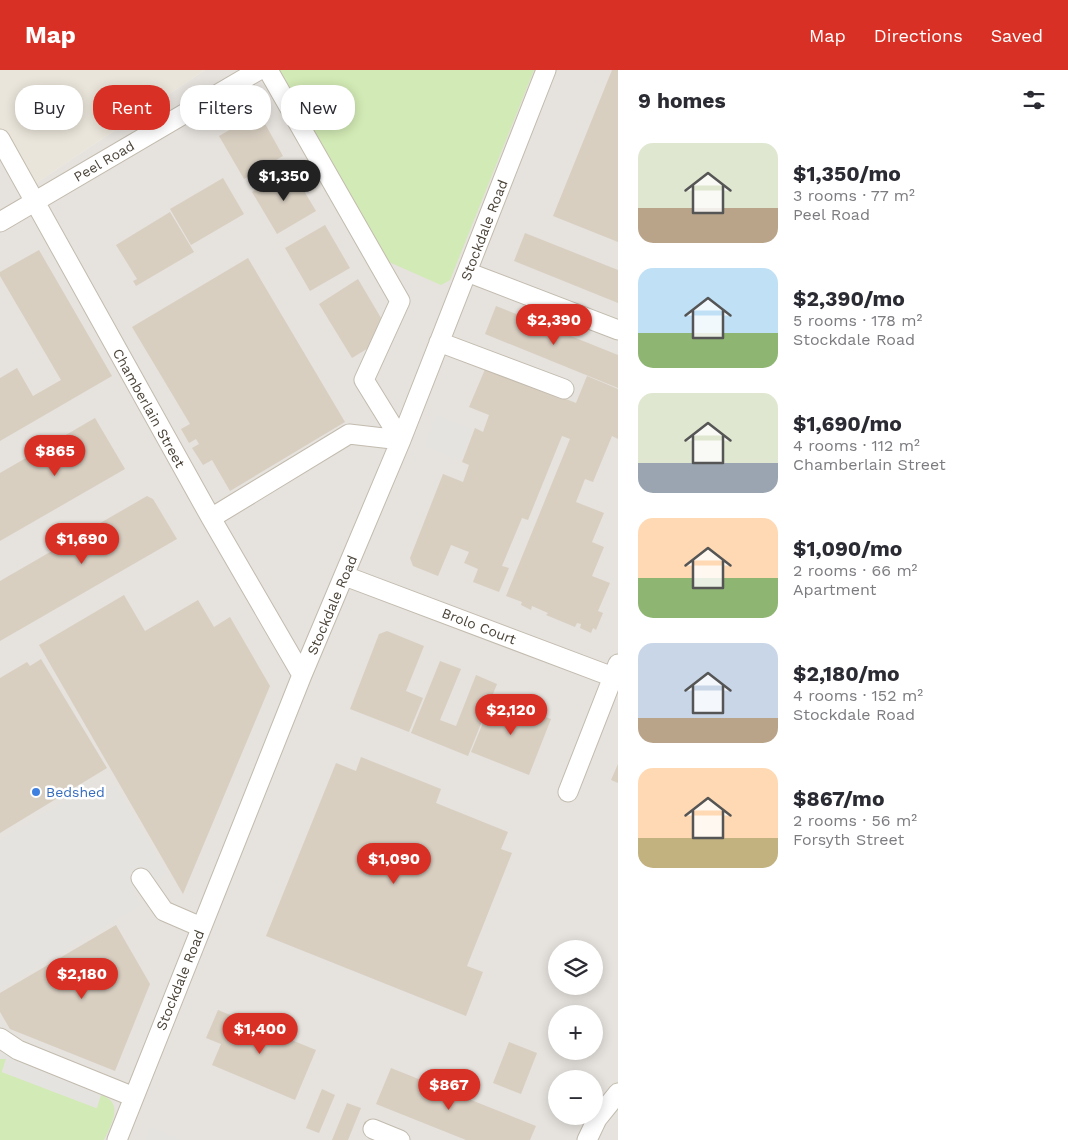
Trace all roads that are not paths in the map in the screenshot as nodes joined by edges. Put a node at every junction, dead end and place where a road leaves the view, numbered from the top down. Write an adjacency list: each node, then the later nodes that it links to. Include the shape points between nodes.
1 (259, 70): 5 (street, Peel Road)
2 (268, 70): 11 (street, via 400,301 364,380)
3 (546, 70): 7 (street, Stockdale Road)
4 (0, 139): 5 (street, Chamberlain Street)
5 (35, 202): 6 (street, Peel Road); 12 (street, Chamberlain Street)
6 (0, 222)
7 (467, 272): 8 (street); 9 (street, Stockdale Road)
8 (618, 330)
9 (440, 342): 10 (street); 11 (street, Stockdale Road)
10 (564, 388)
11 (401, 440): 12 (street, via 349,434); 13 (street, Stockdale Road)
12 (211, 518): 15 (street, Chamberlain Street)
13 (346, 576): 14 (street, Brolo Court); 15 (street, Stockdale Road)
14 (615, 670): 16 (street, Brolo Court)
15 (302, 675): 18 (street, Stockdale Road)
16 (568, 792)
17 (141, 878): 18 (street, via 164,911)
18 (201, 926): 21 (street, Stockdale Road)
19 (0, 1038): 21 (street, via 18,1050)
20 (618, 1093): 25 (street, via 597,1119)
21 (134, 1097): 23 (street, Stockdale Road)
22 (374, 1129): 24 (street)
23 (117, 1140)
24 (400, 1140)
25 (587, 1140)

